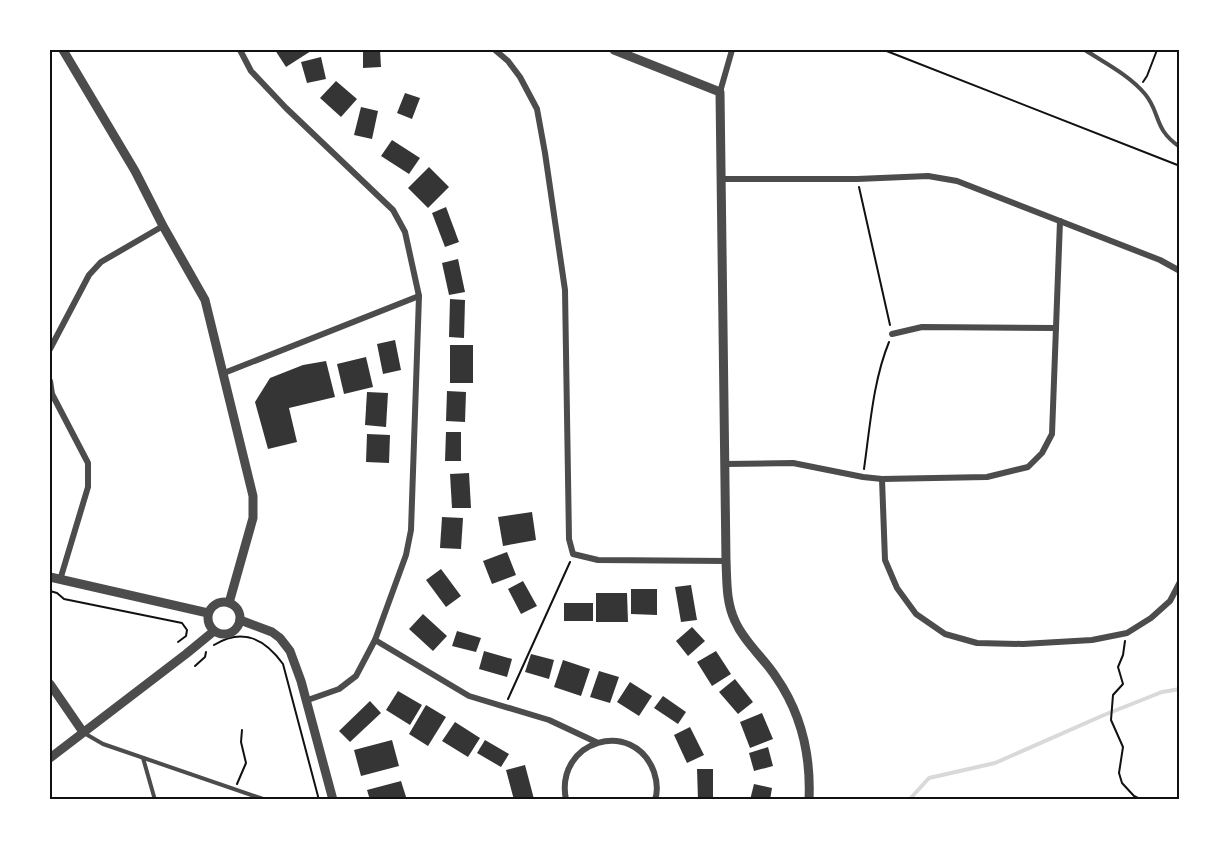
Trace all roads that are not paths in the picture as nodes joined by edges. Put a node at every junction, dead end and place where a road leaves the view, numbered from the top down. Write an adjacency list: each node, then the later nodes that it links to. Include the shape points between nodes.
1 (63, 50): 11 (street)
2 (240, 50): 13 (street, via 251,71 286,108 393,210 405,232)
3 (495, 50): 22 (street, via 508,60 537,109 545,153 565,290 569,540 573,554 598,560)
4 (614, 50): 7 (street)
5 (732, 50): 7 (street)
6 (1085, 50): 8 (lane, via 1147,96 1161,130)
7 (720, 92): 9 (street)
8 (1179, 147)
9 (722, 179): 10 (street, via 928,176 957,181); 20 (street)
10 (1059, 221): 12 (street); 14 (street)
11 (163, 226): 16 (street, via 101,262 89,275); 17 (street, via 205,300)
12 (1179, 271)
13 (419, 296): 17 (street); 30 (street, via 411,530 406,555)
14 (1056, 328): 15 (street, via 922,327); 21 (street, via 1052,434 1042,453 1028,467 987,477)
15 (892, 334)
16 (50, 349)
17 (224, 373): 26 (street, via 253,496 253,518)
18 (50, 381): 19 (street)
19 (51, 394): 24 (street, via 88,463 88,487)
20 (725, 464): 21 (street, via 793,463); 22 (street)
21 (882, 479): 25 (street, via 885,560 897,588 916,614 945,634 977,643 1023,644 1092,640 1127,633 1170,602)
22 (726, 561): 42 (street, via 728,598 735,621 775,676 799,721 807,749)
23 (50, 578): 24 (street)
24 (60, 579): 27 (street)
25 (1179, 582)
26 (228, 603): 27 (street, via 218,603); 28 (street, via 237,609)
27 (208, 613): 29 (street, via 208,623)
28 (240, 620): 29 (street, via 232,632 223,635); 32 (street, via 272,632 285,644)
29 (214, 631): 33 (street)
30 (375, 640): 32 (street, via 356,676 339,689); 34 (street, via 469,696 549,720)
31 (50, 684): 33 (street)
32 (305, 701): 39 (street)
33 (83, 732): 35 (street); 36 (lane, via 103,744)
34 (596, 742): 40 (street, via 572,760 566,773); 41 (street, via 627,743 641,752 657,778)
35 (50, 758)
36 (143, 758): 37 (lane); 38 (lane)
37 (155, 800)
38 (266, 800)
39 (333, 800)
40 (566, 800)
41 (655, 800)
42 (809, 800)

